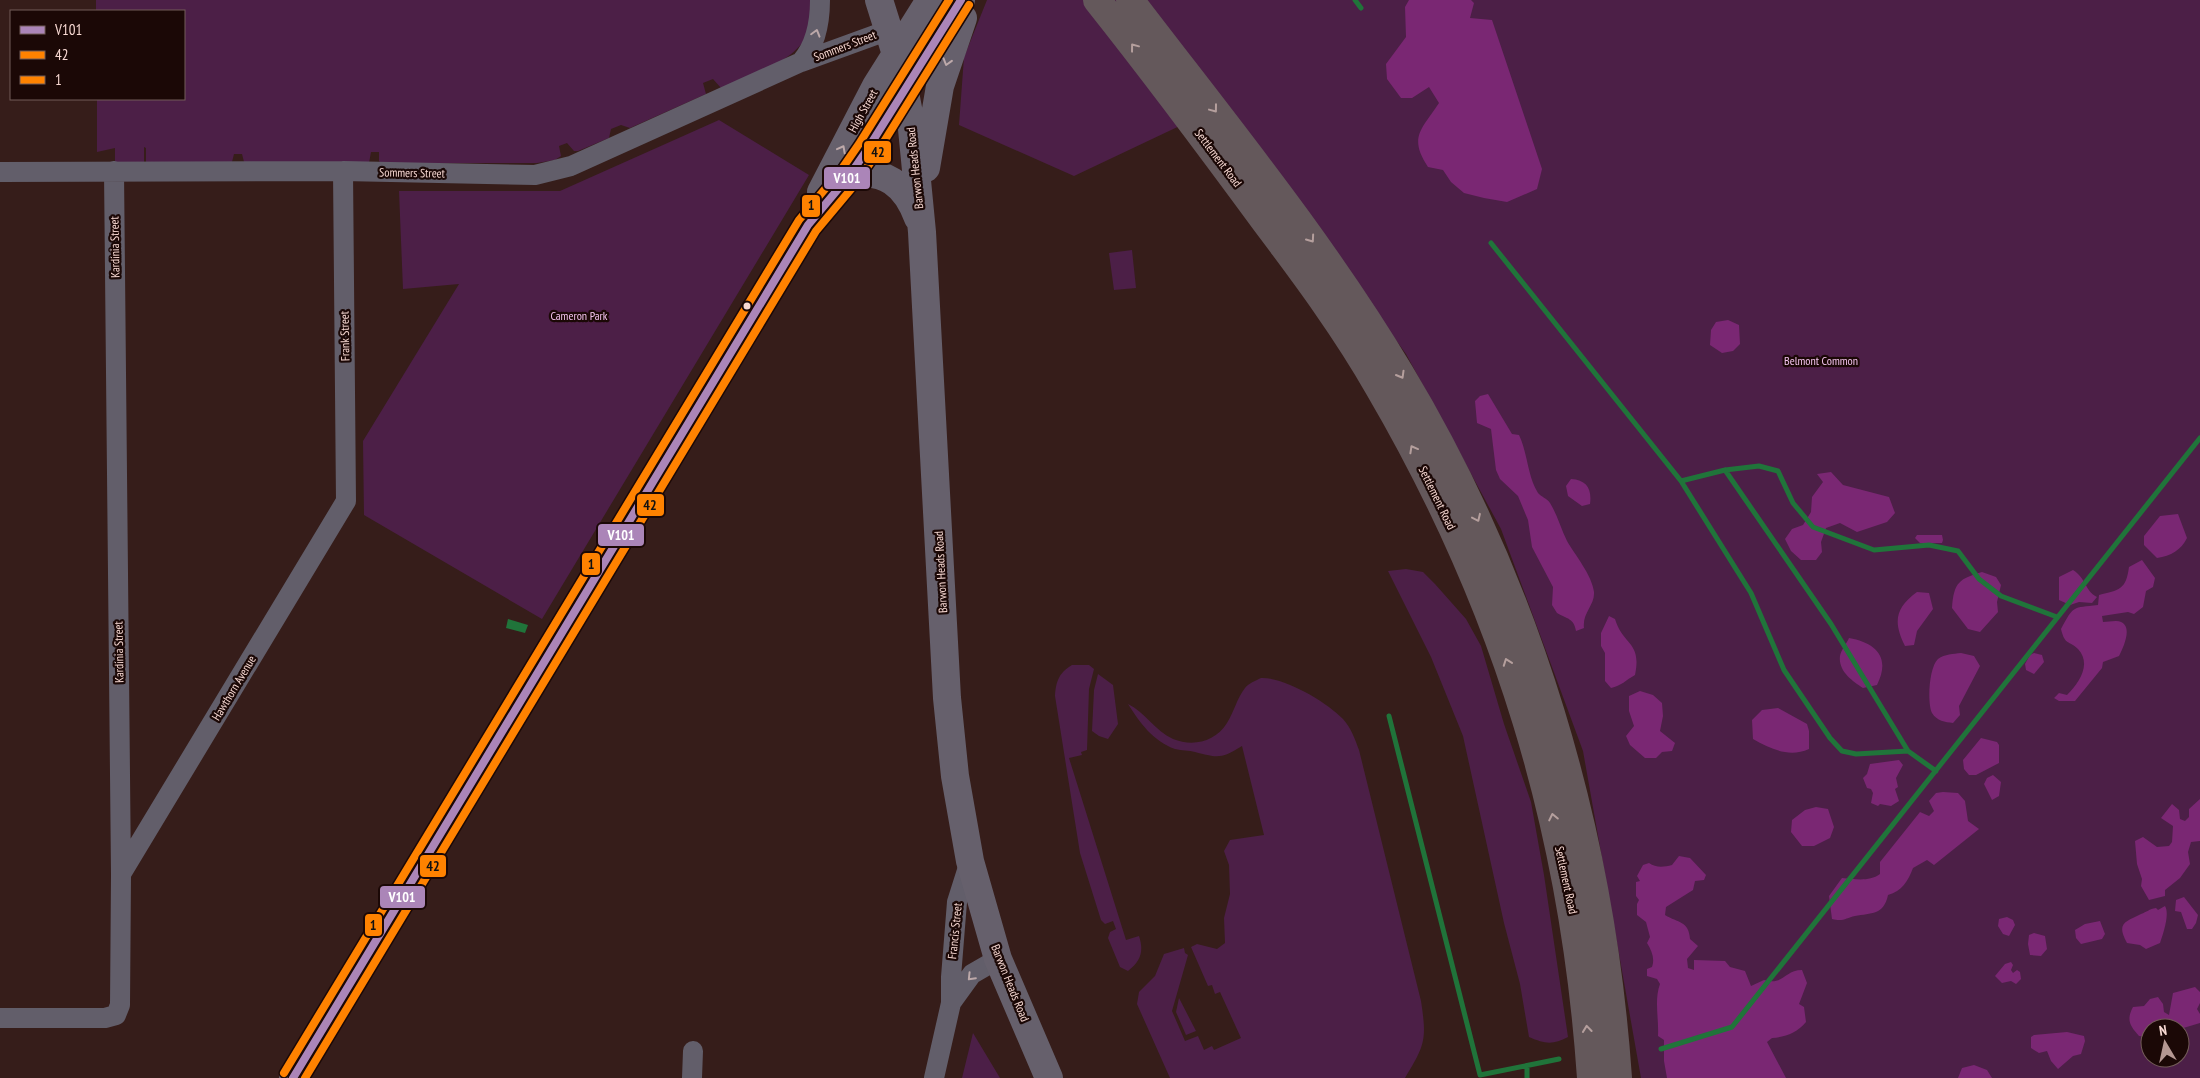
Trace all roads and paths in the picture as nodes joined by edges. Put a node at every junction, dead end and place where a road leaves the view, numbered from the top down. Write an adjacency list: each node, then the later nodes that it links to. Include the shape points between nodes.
1 (820, 0): 9 (street, Sommers Street, one-way to 1, via 815,39)
2 (879, 0): 8 (street, Barwon Heads Road)
3 (930, 0): 8 (street, High Street)
4 (961, 0): 11 (street, High Street)
5 (970, 0): 17 (street, one-way to 17, via 938,97 927,156)
6 (1097, 0): 10 (highway, Settlement Road, one-way to 6)
7 (1130, 0): 10 (highway, Settlement Road)
8 (893, 41): 9 (street, Sommers Street); 11 (street, Barwon Heads Road); 16 (street, High Street, one-way to 8, via 826,178)
9 (801, 62): 13 (street, Sommers Street, via 571,166 548,173)
10 (1174, 78): 29 (highway, Settlement Road, one-way to 10, via 1574,919 1547,790 1520,697 1467,559 1378,386); 30 (highway, Settlement Road, one-way to 30, via 1311,239 1400,372 1450,462 1492,551 1545,691 1572,792 1598,908)
11 (905, 88): 15 (street, High Street); 17 (street, Barwon Heads Road)
12 (114, 171): 13 (street, Sommers Street); 14 (street, Sommers Street); 20 (street, Kardinia Street)
13 (343, 171): 18 (street, Frank Street)
14 (0, 172)
15 (849, 176): 16 (street, High Street); 17 (street, via 873,173 888,178 912,205)
16 (808, 225): 25 (street, High Street)
17 (922, 232): 19 (street, Barwon Heads Road, via 947,698 955,776)
18 (346, 501): 20 (street, Hawthorn Avenue)
19 (970, 861): 21 (street, Barwon Heads Road); 22 (street, Francis Street, via 957,902)
20 (121, 875): 23 (street, Kardinia Street, via 120,1005 116,1015 105,1018)
21 (998, 959): 22 (street, Francis Street, one-way to 22, via 972,974); 28 (street, Barwon Heads Road)
22 (951, 1003): 27 (street, Francis Street)
23 (0, 1018)
24 (693, 1051): 26 (street)
25 (293, 1078)
26 (692, 1078)
27 (934, 1078)
28 (1049, 1078)
29 (1591, 1078)
30 (1618, 1078)

